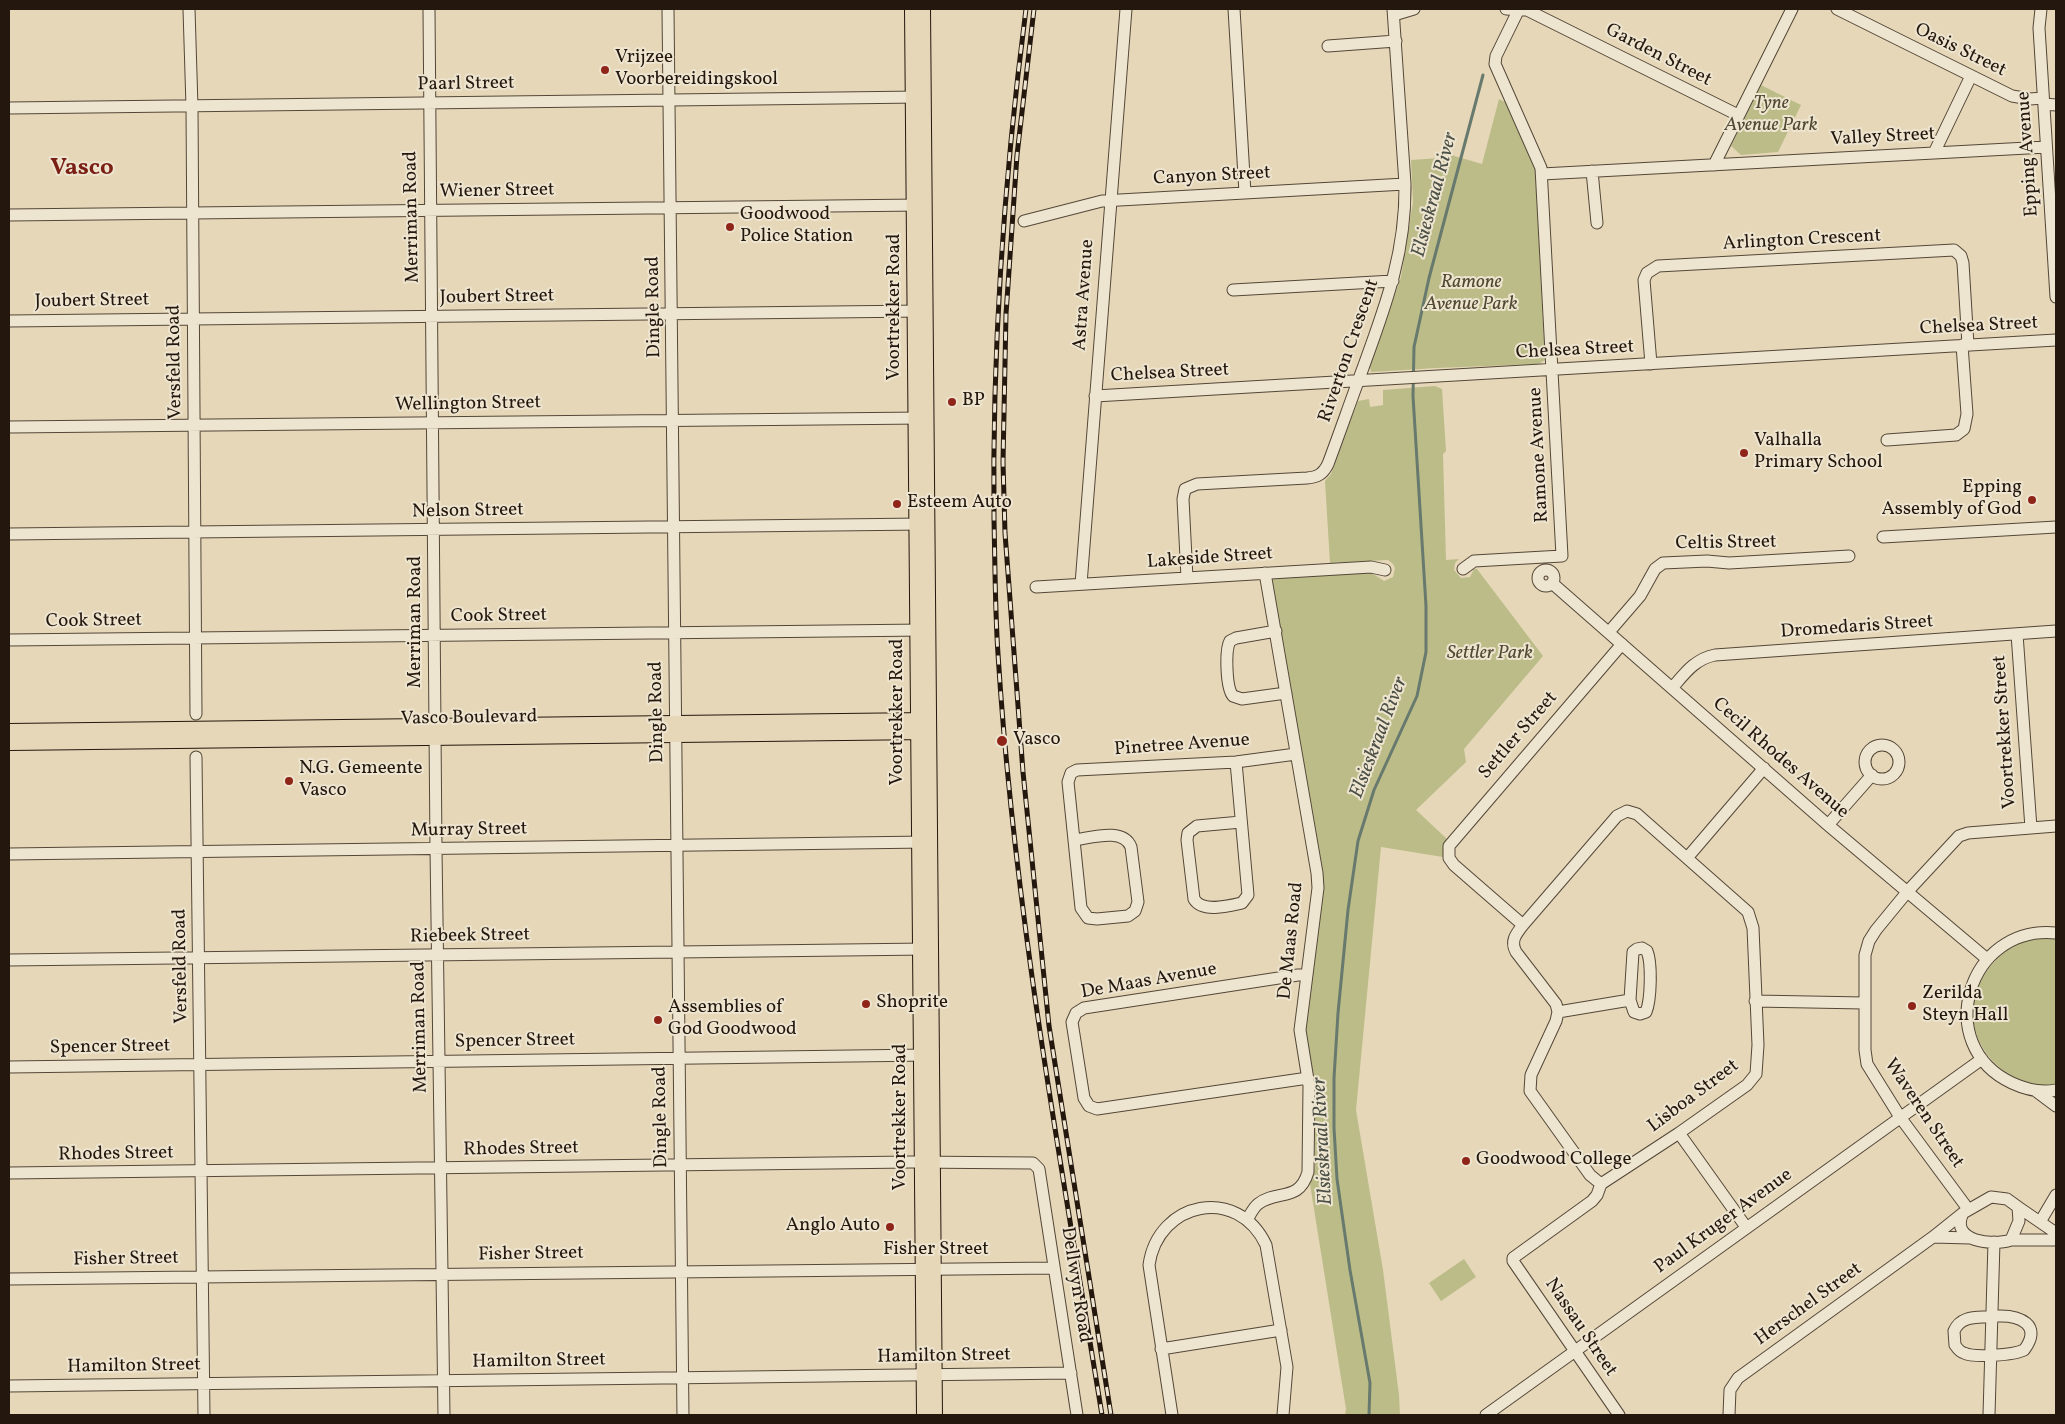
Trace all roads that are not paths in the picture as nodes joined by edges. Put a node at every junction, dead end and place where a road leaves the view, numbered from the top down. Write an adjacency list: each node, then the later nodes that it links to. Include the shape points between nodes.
1 (189, 9): 23 (street, Versfeld Road)
2 (429, 9): 21 (street, Merriman Road)
3 (668, 9): 19 (street, Dingle Road)
4 (912, 9): 18 (main road, Voortrekker Road)
5 (923, 9): 18 (main road, Voortrekker Road)
6 (1126, 9): 33 (street, Astra Avenue)
7 (1234, 9): 32 (street)
8 (1414, 9): 14 (street)
9 (1506, 9): 10 (street, Garden Street)
10 (1519, 9): 25 (street, Garden Street); 30 (street, Ramone Avenue, via 1495,64)
11 (1792, 9): 25 (street)
12 (1838, 9): 17 (street, Oasis Street)
13 (2041, 9): 20 (street, Epping Avenue)
14 (1394, 12): 15 (street, Riverton Crescent)
15 (1396, 42): 16 (street); 31 (street, Riverton Crescent)
16 (1328, 46)
17 (1970, 76): 20 (street, Oasis Street, via 2012,96); 27 (street)
18 (918, 97): 19 (street, Paarl Street); 34 (main road, Voortrekker Road)
19 (670, 100): 21 (street, Paarl Street); 35 (street, Dingle Road)
20 (2043, 101): 22 (street, Oasis Street); 26 (street, Epping Avenue)
21 (430, 103): 23 (street, Paarl Street); 36 (street, Merriman Road)
22 (2056, 106)
23 (192, 107): 24 (street, Paarl Street); 37 (street, Versfeld Road)
24 (9, 108)
25 (1738, 115): 28 (street)
26 (2046, 147): 27 (street, Valley Street); 43 (street, Epping Avenue)
27 (1934, 153): 28 (street, Valley Street)
28 (1714, 165): 29 (street, Valley Street)
29 (1592, 171): 30 (street, Valley Street); 40 (street)
30 (1542, 174): 52 (street, Ramone Avenue)
31 (1405, 184): 32 (street, Canyon Street); 41 (street, Riverton Crescent, via 1405,211)
32 (1245, 193): 33 (street, Canyon Street)
33 (1110, 200): 39 (street, Canyon Street); 54 (street, Astra Avenue)
34 (920, 205): 35 (street, Wiener Street); 44 (main road, Voortrekker Road)
35 (671, 207): 36 (street, Wiener Street); 45 (street, Dingle Road)
36 (431, 210): 37 (street, Wiener Street); 46 (street, Merriman Road)
37 (191, 213): 38 (street, Wiener Street); 47 (street, Versfeld Road)
38 (9, 214)
39 (1024, 222)
40 (1597, 223)
41 (1393, 281): 42 (street); 53 (street, Riverton Crescent)
42 (1233, 290)
43 (2056, 297)
44 (920, 311): 45 (street, Joubert Street); 55 (main road, Voortrekker Road)
45 (672, 313): 46 (street, Joubert Street); 56 (street, Dingle Road)
46 (432, 316): 47 (street, Joubert Street); 57 (street, Merriman Road)
47 (192, 318): 48 (street, Joubert Street); 58 (street, Versfeld Road)
48 (9, 321)
49 (2056, 340): 50 (street, Chelsea Street)
50 (1965, 345): 51 (street, Chelsea Street); 51 (street, Arlington Crescent, via 1963,263 1962,256 1954,250 1658,266 1651,269 1644,280); 60 (street, Arlington Crescent, via 1967,414 1964,429 1956,435)
51 (1650, 364): 52 (street, Chelsea Street)
52 (1553, 369): 53 (street, Chelsea Street); 69 (street, Ramone Avenue, via 1562,556 1474,561)
53 (1358, 381): 54 (street, Chelsea Street); 72 (street, Riverton Crescent, via 1328,464 1320,475 1197,484 1185,489)
54 (1095, 396): 74 (street, Astra Avenue)
55 (921, 418): 56 (street, Wellington Street); 61 (main road, Voortrekker Road)
56 (673, 420): 57 (street, Wellington Street); 62 (street, Dingle Road)
57 (433, 422): 58 (street, Wellington Street); 64 (street, Merriman Road)
58 (194, 425): 59 (street, Wellington Street); 65 (street, Versfeld Road)
59 (9, 427)
60 (1887, 440)
61 (922, 524): 62 (street, Nelson Street); 76 (main road, Voortrekker Road)
62 (674, 527): 64 (street, Nelson Street); 80 (street, Dingle Road)
63 (2056, 527): 67 (street)
64 (435, 530): 65 (street, Nelson Street); 82 (street, Merriman Road)
65 (194, 531): 66 (street, Nelson Street); 83 (street, Versfeld Road)
66 (9, 534)
67 (1884, 537)
68 (1849, 556): 79 (street, Celtis Street, via 1663,563 1655,568 1640,596)
69 (1463, 569)
70 (1385, 570): 71 (street, Lakeside Street, via 1371,567)
71 (1266, 573): 72 (street, Lakeside Street); 78 (street, De Maas Road)
72 (1187, 578): 74 (street, Lakeside Street)
73 (1552, 583): 79 (street, Cecil Rhodes Avenue)
74 (1081, 584): 75 (street, Lakeside Street)
75 (1036, 586)
76 (923, 630): 80 (street, Cook Street); 89 (main road, Voortrekker Road)
77 (2056, 631): 81 (street, Dromedaris Street)
78 (1276, 632): 87 (street, De Maas Road); 87 (street, via 1236,638 1230,642 1227,651 1229,688 1233,696 1242,699)
79 (1609, 632): 85 (street, Cecil Rhodes Avenue)
80 (675, 633): 82 (street, Cook Street); 90 (street, Dingle Road)
81 (2017, 634): 86 (street, Dromedaris Street, via 1715,655 1694,664); 102 (street, Voortrekker Street)
82 (434, 636): 83 (street, Cook Street); 92 (street, Merriman Road)
83 (195, 638): 84 (street, Cook Street); 88 (street, Versfeld Road)
84 (9, 640)
85 (1622, 644): 86 (street, Cecil Rhodes Avenue); 111 (street, Settler Street, via 1449,846 1448,854 1454,865)
86 (1673, 687): 97 (street, Cecil Rhodes Avenue)
87 (1286, 693): 94 (street, De Maas Road)
88 (196, 714)
89 (924, 726): 90 (main road, Vasco Boulevard); 104 (main road, Voortrekker Road)
90 (676, 730): 92 (main road, Vasco Boulevard); 105 (street, Dingle Road)
91 (9, 731): 92 (main road, Vasco Boulevard)
92 (435, 733): 93 (main road, Vasco Boulevard); 106 (street, Merriman Road)
93 (9, 743)
94 (1296, 754): 96 (street, Pinetree Avenue); 119 (street, De Maas Road, via 1317,881)
95 (196, 757): 107 (street, Versfeld Road)
96 (1236, 762): 99 (street); 103 (street, Pinetree Avenue, via 1077,770 1071,773 1068,782)
97 (1764, 768): 100 (street, Cecil Rhodes Avenue); 109 (street)
98 (1872, 775): 100 (street)
99 (1241, 822): 99 (street, via 1248,898 1235,905 1199,905 1194,899 1188,833 1197,826)
100 (1828, 825): 110 (street, Cecil Rhodes Avenue)
101 (2056, 826): 102 (street, Waveren Street)
102 (2031, 828): 110 (street, Waveren Street, via 1958,836)
103 (1074, 840): 103 (street, via 1113,835 1129,841 1138,902 1131,915 1097,920 1083,913)
104 (925, 842): 105 (street, Murray Street); 113 (main road, Voortrekker Road)
105 (678, 846): 106 (street, Murray Street); 114 (street, Dingle Road)
106 (436, 849): 107 (street, Murray Street); 115 (street, Merriman Road)
107 (198, 852): 108 (street, Murray Street); 116 (street, Versfeld Road)
108 (9, 854)
109 (1687, 858): 111 (street, Lisboa Street, via 1637,814 1622,813); 121 (street, Lisboa Street, via 1748,912 1753,928)
110 (1908, 891): 117 (street, Cecil Rhodes Avenue); 122 (street, Waveren Street, via 1867,946)
111 (1523, 925): 123 (street, via 1513,940 1514,949 1556,1004)
112 (2056, 933): 117 (street, via 2039,932 2020,937)
113 (925, 949): 114 (street, Riebeek Street); 124 (main road, Voortrekker Road)
114 (678, 953): 115 (street, Riebeek Street); 125 (street, Dingle Road)
115 (438, 955): 116 (street, Riebeek Street); 127 (street, Merriman Road)
116 (199, 958): 118 (street, Riebeek Street); 128 (street, Versfeld Road)
117 (1987, 959): 126 (street, via 1973,982 1967,1008 1970,1035)
118 (9, 960)
119 (1307, 975): 130 (street, De Maas Road, via 1300,1030); 130 (street, De Maas Avenue, via 1084,1008 1076,1013 1072,1022 1084,1098 1089,1106 1097,1109)
120 (1630, 1000): 120 (street, via 1633,952 1642,948 1648,951 1650,960 1647,1010 1636,1014); 123 (street)
121 (1755, 1001): 122 (street); 135 (street, Lisboa Street, via 1756,1074 1747,1085)
122 (1864, 1003): 134 (street, Waveren Street, via 1867,1064)
123 (1558, 1012): 142 (street, via 1531,1075 1530,1088 1534,1099 1590,1175)
124 (926, 1055): 125 (street, Spencer Street); 136 (main road, Voortrekker Road)
125 (679, 1058): 127 (street, Spencer Street); 138 (street, Dingle Road)
126 (1982, 1058): 132 (street, via 2006,1080); 134 (street, Paul Kruger Avenue)
127 (439, 1061): 128 (street, Spencer Street); 139 (street, Merriman Road)
128 (200, 1064): 129 (street, Spencer Street); 140 (street, Versfeld Road)
129 (9, 1067)
130 (1308, 1078): 146 (street, De Maas Road, via 1307,1178 1297,1191 1257,1205)
131 (2056, 1090): 132 (street)
132 (2036, 1091): 133 (street)
133 (2056, 1106)
134 (1900, 1117): 145 (street, Waveren Street); 148 (street, Paul Kruger Avenue)
135 (1679, 1133): 142 (street, Lisboa Street); 148 (street)
136 (927, 1162): 137 (street, Rhodes Street); 138 (street, Rhodes Street); 156 (main road, Voortrekker Road)
137 (1033, 1163): 157 (street, Dellwyn Road, via 1039,1169)
138 (680, 1165): 139 (street, Rhodes Street); 158 (street, Dingle Road)
139 (441, 1168): 140 (street, Rhodes Street); 159 (street, Merriman Road)
140 (201, 1171): 141 (street, Rhodes Street); 160 (street, Versfeld Road)
141 (9, 1173)
142 (1601, 1184): 155 (street, Lisboa Street, via 1592,1201 1514,1256)
143 (2056, 1195): 147 (street)
144 (2018, 1207): 145 (street, via 2008,1200 1991,1197); 147 (street); 152 (street, via 2018,1221)
145 (1966, 1211): 150 (street, Herschel Street); 151 (street, via 1961,1227)
146 (1246, 1220): 163 (street, via 1259,1232 1266,1245); 164 (street, via 1222,1209 1193,1209 1173,1220 1155,1241 1149,1265)
147 (2040, 1222): 149 (street)
148 (1746, 1227): 165 (street, Paul Kruger Avenue)
149 (2056, 1233)
150 (1933, 1237): 151 (street); 183 (street, Herschel Street, via 1738,1378 1730,1390)
151 (1970, 1238): 154 (street)
152 (2010, 1240): 153 (street); 154 (street)
153 (2056, 1240)
154 (1994, 1242): 162 (street)
155 (1513, 1261): 165 (street, Nassau Street)
156 (928, 1268): 157 (street, Fisher Street); 158 (street, Fisher Street); 168 (main road, Voortrekker Road)
157 (1054, 1268): 167 (street, Dellwyn Road)
158 (682, 1270): 159 (street, Fisher Street); 169 (street, Dingle Road)
159 (442, 1274): 160 (street, Fisher Street); 170 (street, Merriman Road)
160 (203, 1277): 161 (street, Fisher Street); 171 (street, Versfeld Road)
161 (9, 1279)
162 (1992, 1317): 166 (street); 166 (street, via 1965,1319 1955,1328 1953,1337 1955,1345 1964,1353); 166 (street, via 2018,1317 2028,1325 2030,1334 2024,1350 2013,1354)
163 (1281, 1330): 164 (street); 180 (street, via 1287,1371)
164 (1161, 1349): 179 (street)
165 (1575, 1351): 181 (street, Paul Kruger Avenue); 182 (street, Nassau Street)
166 (1992, 1354): 184 (street)
167 (1071, 1373): 168 (street, Hamilton Street); 178 (street, Dellwyn Road)
168 (929, 1374): 169 (street, Hamilton Street); 176 (main road, Voortrekker Road); 177 (main road, Voortrekker Road)
169 (682, 1377): 170 (street, Hamilton Street); 175 (street, Dingle Road)
170 (443, 1381): 171 (street, Hamilton Street); 174 (street, Merriman Road)
171 (203, 1383): 172 (street, Hamilton Street); 173 (street, Versfeld Road)
172 (9, 1386)
173 (204, 1415)
174 (444, 1415)
175 (683, 1415)
176 (924, 1415)
177 (935, 1415)
178 (1077, 1415)
179 (1172, 1415)
180 (1283, 1415)
181 (1486, 1415)
182 (1619, 1415)
183 (1729, 1415)
184 (1989, 1415)

